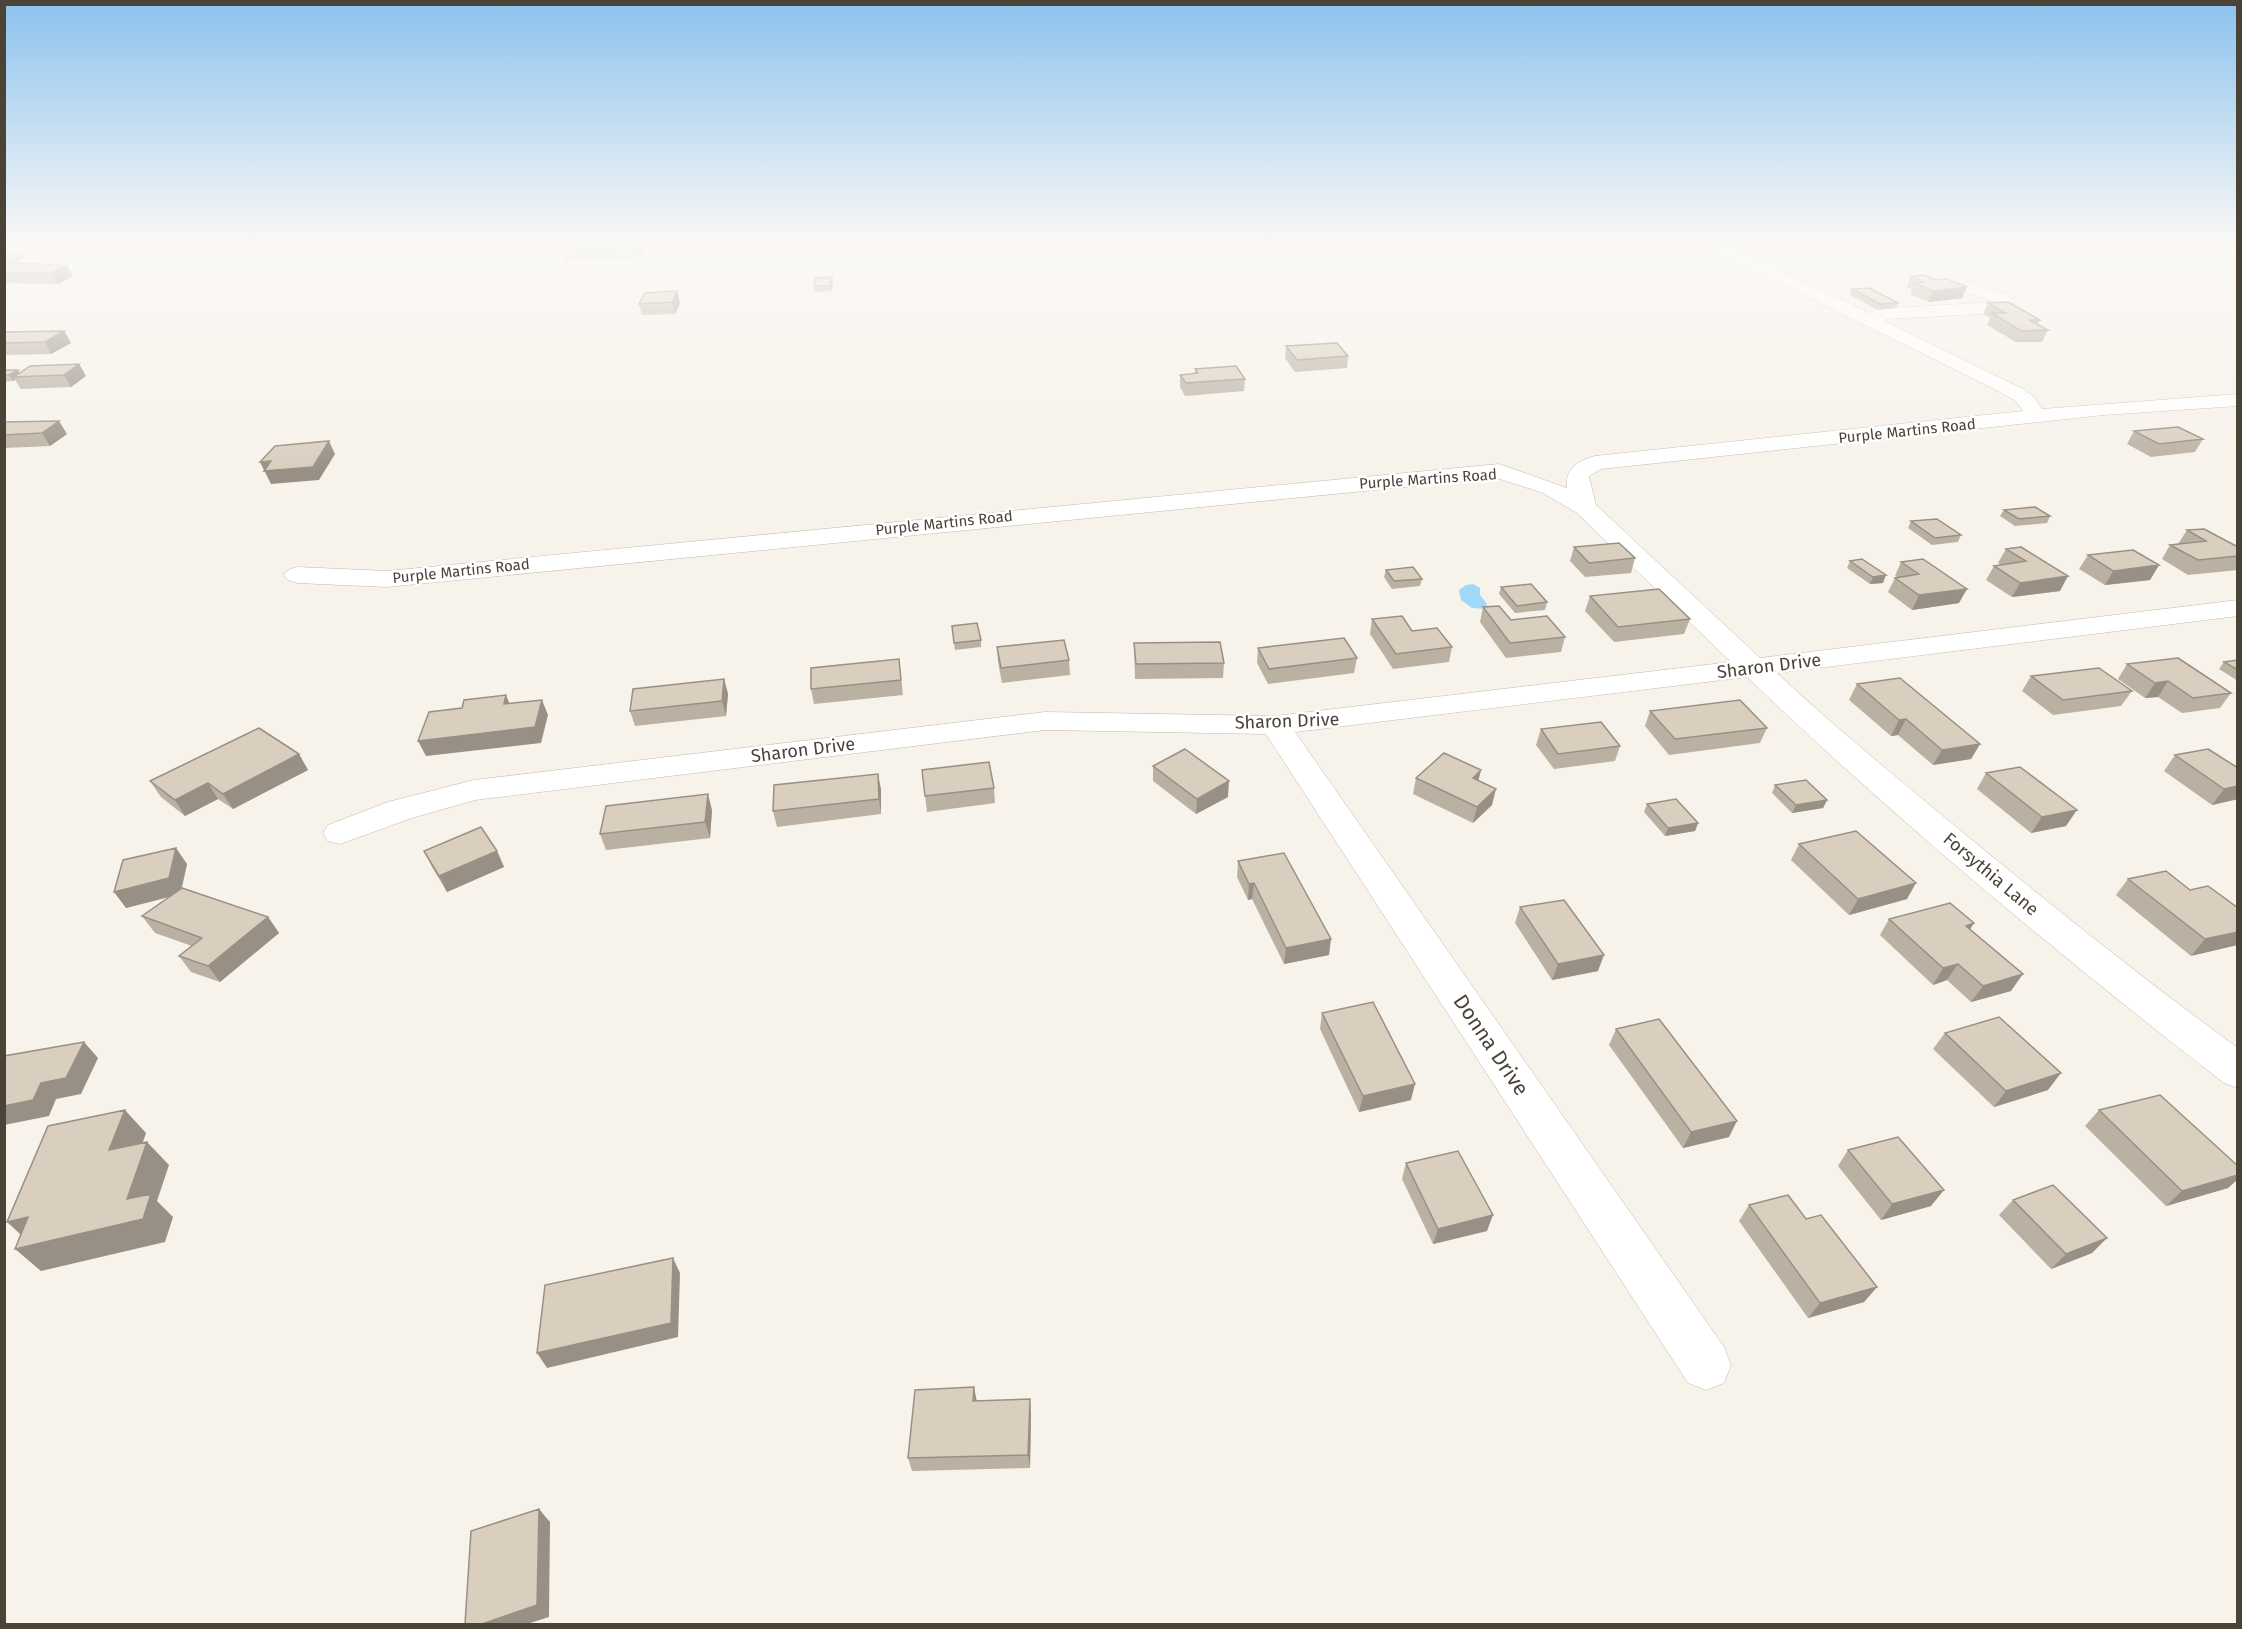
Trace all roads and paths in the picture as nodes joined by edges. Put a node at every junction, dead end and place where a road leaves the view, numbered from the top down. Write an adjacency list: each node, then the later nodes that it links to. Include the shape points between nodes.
1 (1877, 319): 3 (street, via 2026,399 2033,407)
2 (2238, 400): 3 (street, Purple Martins Road)
3 (2034, 417): 4 (street, Purple Martins Road, via 1595,463 1578,473)
4 (1585, 508): 5 (street, Purple Martins Road, via 1551,488 1499,471 387,579); 7 (street, Purple Martins Road)
5 (297, 575)
6 (2238, 608): 7 (street, Sharon Drive)
7 (1753, 668): 8 (street, Sharon Drive); 10 (street, Forsythia Lane, via 1983,868 2156,1010)
8 (1275, 725): 9 (street, Sharon Drive, via 1045,721 474,790 400,810); 11 (street, Donna Drive)
9 (340, 833)
10 (2238, 1071)
11 (1706, 1365)

